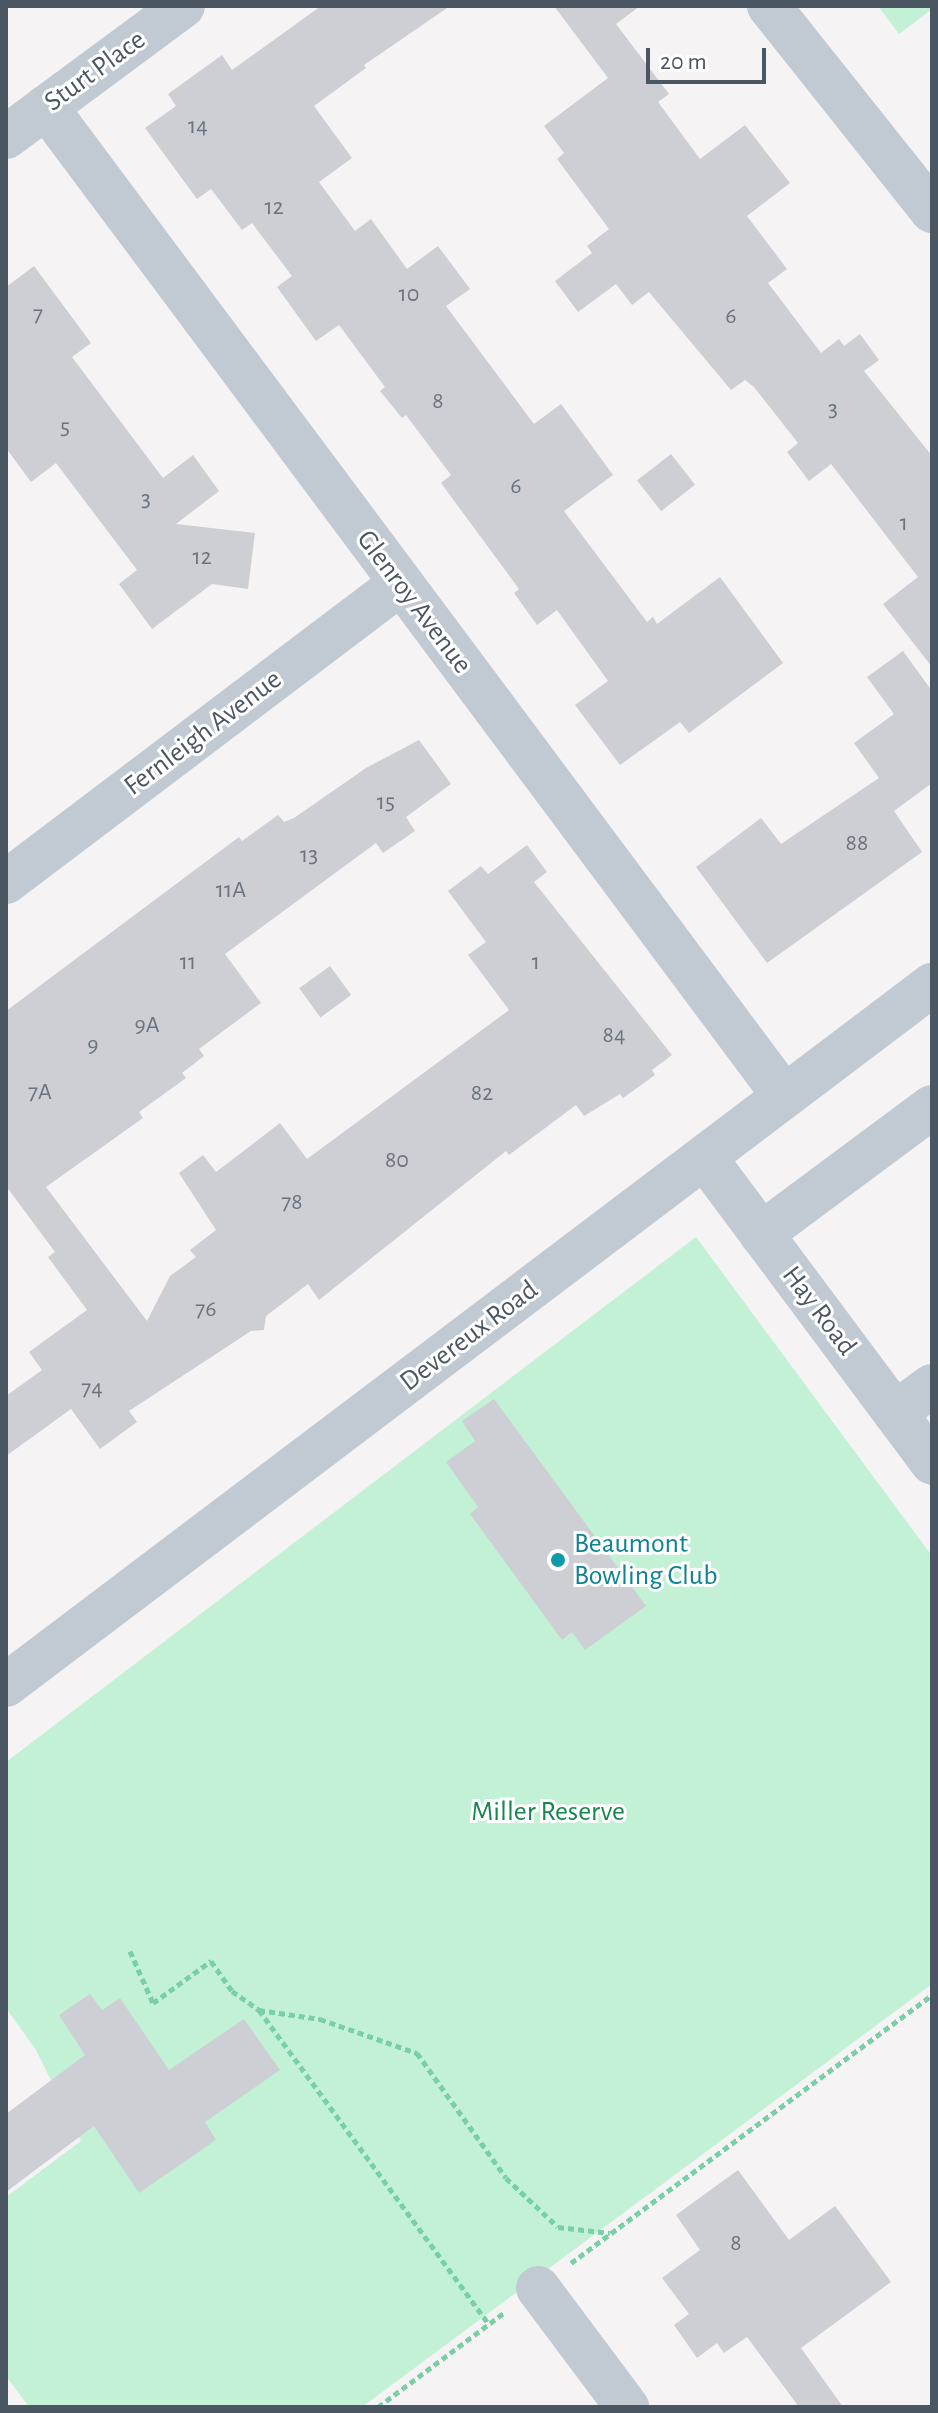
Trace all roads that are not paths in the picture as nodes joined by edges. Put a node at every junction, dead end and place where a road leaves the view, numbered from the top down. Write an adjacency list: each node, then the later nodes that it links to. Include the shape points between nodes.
1 (183, 6): 3 (street, Sturt Place)
2 (769, 6): 5 (street)
3 (46, 107): 4 (street, Sturt Place); 6 (street, Glenroy Avenue)
4 (6, 137)
5 (932, 211)
6 (400, 584): 7 (street, Fernleigh Avenue); 9 (street, Glenroy Avenue)
7 (6, 882)
8 (932, 985): 9 (street, Devereux Road)
9 (784, 1096): 11 (street, Devereux Road)
10 (932, 1107): 12 (street)
11 (705, 1158): 12 (street, Hay Road); 16 (street, Devereux Road)
12 (761, 1234): 14 (street, Hay Road)
13 (932, 1386): 14 (street)
14 (895, 1413): 15 (street, Hay Road)
15 (932, 1463)
16 (6, 1685)
17 (538, 2288): 18 (street)
18 (627, 2407)

